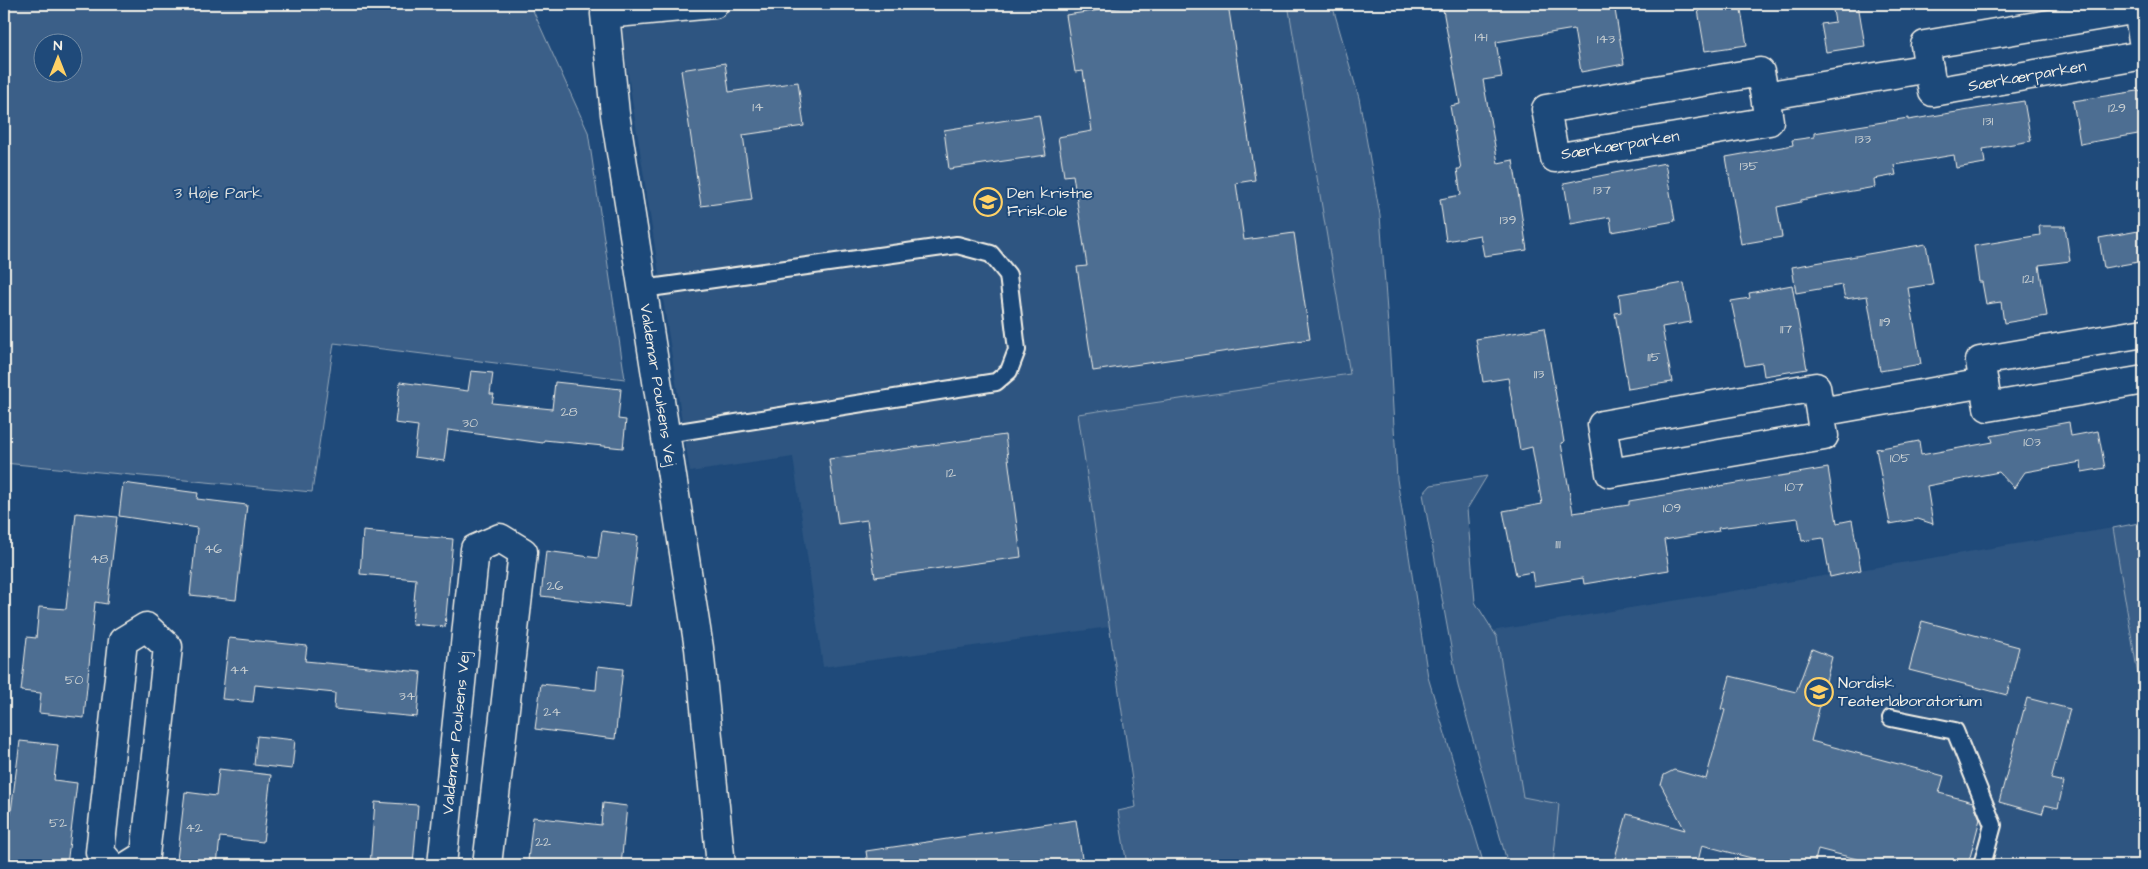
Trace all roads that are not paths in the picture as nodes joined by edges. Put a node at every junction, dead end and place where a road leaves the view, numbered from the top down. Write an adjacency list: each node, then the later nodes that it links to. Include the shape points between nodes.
1 (714, 4): 5 (street, Valdemar Poulsens Vej, via 605,14 615,114)
2 (2144, 41): 3 (street, Særkærparken, via 1933,92); 3 (street, Særkærparken, via 2138,9 1925,45)
3 (1929, 68): 4 (street)
4 (1765, 96): 4 (street, Særkærparken, via 1760,72 1546,109 1555,158 1769,121)
5 (643, 289): 10 (street, Valdemar Poulsens Vej); 10 (lane, via 957,245 991,254 1008,275 1017,350 1009,371 996,382)
6 (2144, 333): 8 (street, via 1980,361)
7 (2144, 380): 8 (street, via 1988,407)
8 (1984, 383): 9 (street)
9 (1820, 412): 9 (street, via 1816,387 1602,424 1610,473 1824,436)
10 (666, 434): 16 (street, Valdemar Poulsens Vej, via 699,648)
11 (1891, 718): 17 (lane, via 1955,731 1993,825)
12 (110, 865): 13 (street, via 100,852 123,641 146,627 168,647 144,855)
13 (129, 865)
14 (442, 865): 15 (street, Valdemar Poulsens Vej, via 475,549 500,538 523,552)
15 (486, 865)
16 (721, 865)
17 (1982, 865)

